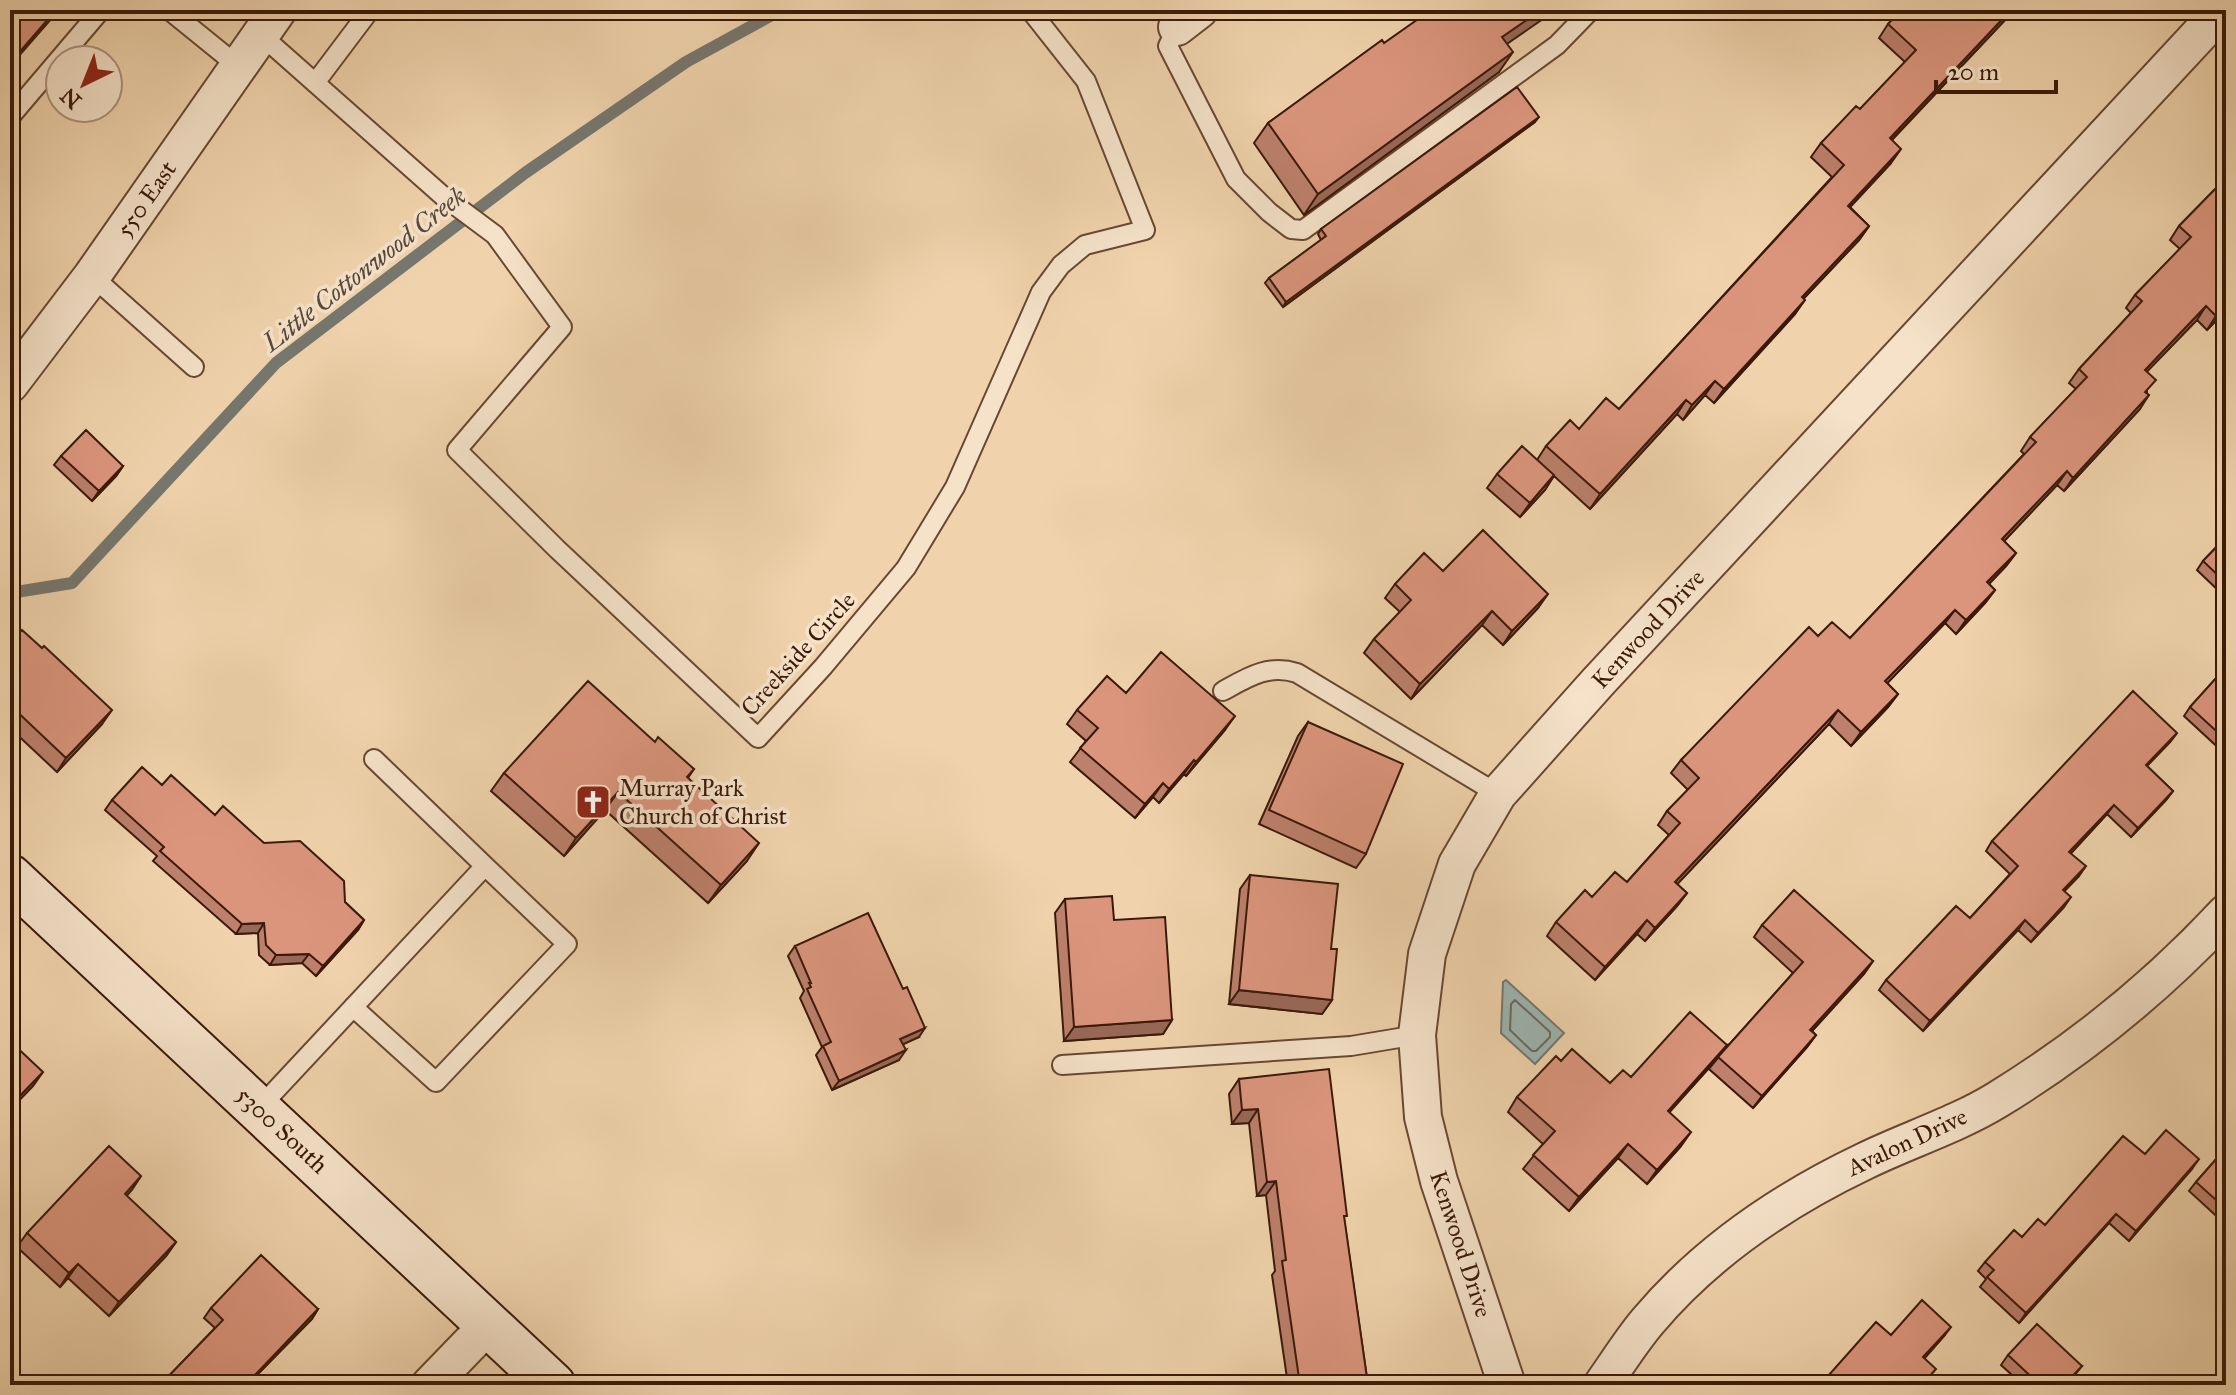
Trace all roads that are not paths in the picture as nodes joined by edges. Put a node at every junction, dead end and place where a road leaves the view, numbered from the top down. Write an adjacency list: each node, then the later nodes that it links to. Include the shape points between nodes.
1 (101, 10): 11 (lane)
2 (169, 10): 9 (lane)
3 (370, 10): 10 (lane)
4 (1030, 10): 10 (lane, Creekside Circle, via 1086,81 1145,230 1085,245 1061,265 1041,292 955,487 906,568 758,738 457,450 562,327 495,235)
5 (1591, 10): 7 (lane, via 1557,45 1303,230 1291,229 1236,179 1168,46)
6 (2222, 10): 17 (street, Kenwood Drive)
7 (1188, 18)
8 (270, 22): 9 (street, 550 East); 10 (lane, Creekside Circle)
9 (238, 66): 12 (street, 550 East)
10 (315, 83)
11 (10, 117)
12 (92, 276): 13 (street, 550 East); 14 (lane)
13 (16, 363)
14 (194, 367)
15 (1223, 691): 17 (lane, via 1256,673 1297,673)
16 (374, 759): 18 (lane)
17 (1498, 794): 22 (street, Kenwood Drive, via 1457,864 1427,954)
18 (485, 866): 21 (lane); 21 (lane, via 567,944 436,1082)
19 (10, 877): 24 (main road, 5300 South)
20 (2226, 913): 29 (street, Avalon Drive, via 2159,981 2072,1051 1994,1102 1781,1205 1724,1247 1647,1322)
21 (353, 1007): 24 (lane)
22 (1417, 1035): 23 (lane, via 1351,1046); 28 (street, Kenwood Drive, via 1423,1117 1439,1181)
23 (1062, 1065)
24 (259, 1108): 25 (main road, 5300 South)
25 (489, 1324): 26 (street); 27 (main road, 5300 South)
26 (430, 1385)
27 (553, 1385)
28 (1507, 1385)
29 (1602, 1385)

